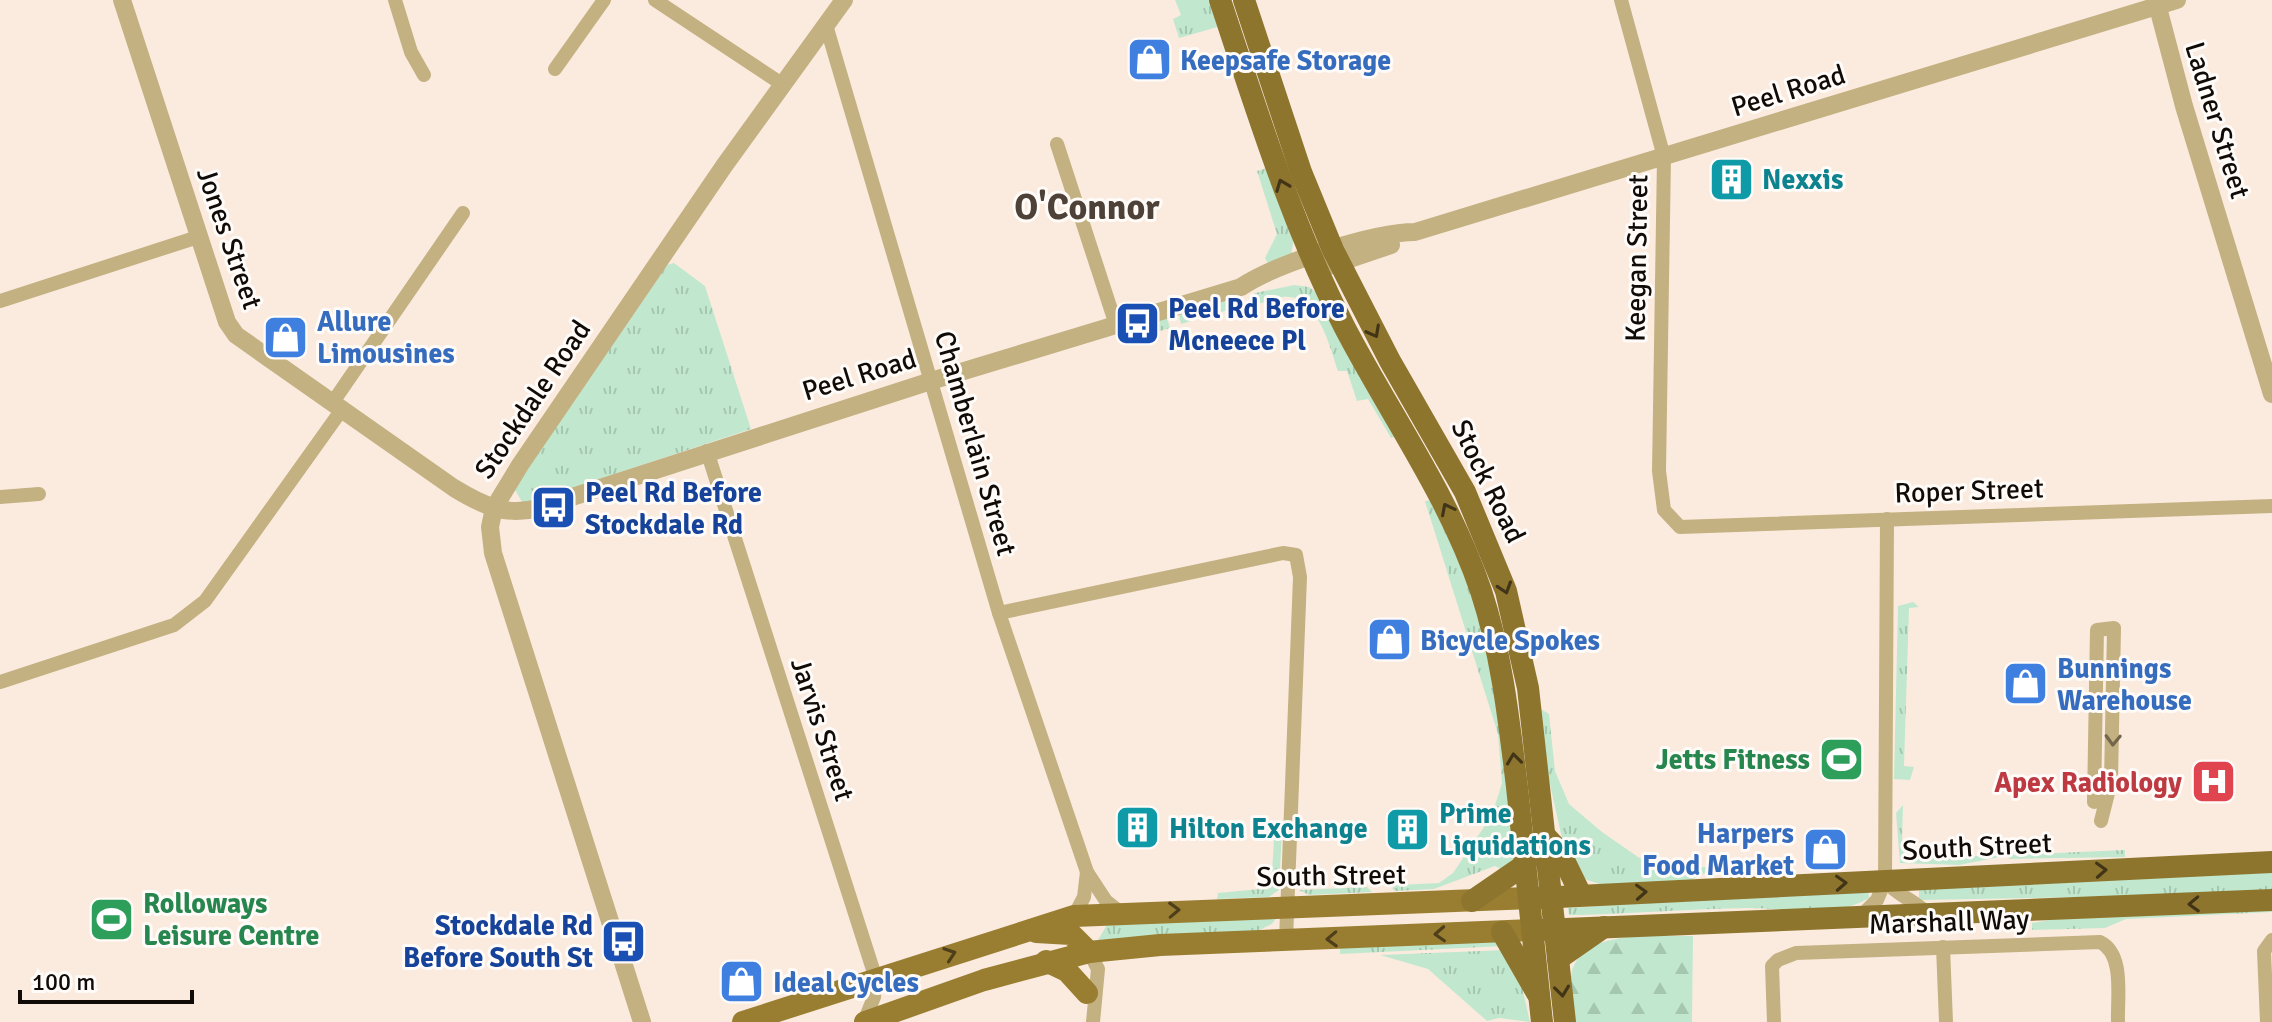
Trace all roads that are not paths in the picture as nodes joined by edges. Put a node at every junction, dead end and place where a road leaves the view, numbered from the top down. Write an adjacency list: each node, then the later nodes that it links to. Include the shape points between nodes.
1 (122, 0): 18 (street, Jones Street)
2 (395, 0): 13 (street)
3 (604, 0): 12 (street)
4 (655, 0): 14 (street)
5 (844, 0): 11 (street, Stockdale Road)
6 (1220, 0): 20 (highway, Stock Road, one-way to 6)
7 (1244, 0): 19 (highway, Stock Road, via 1301,172)
8 (1621, 0): 16 (street, Keegan Street)
9 (2177, 0): 10 (street, Peel Road)
10 (2156, 3): 16 (street, Peel Road); 24 (street, Ladner Street)
11 (826, 25): 14 (street, Stockdale Road); 23 (street, Chamberlain Street)
12 (555, 69)
13 (424, 75)
14 (782, 84): 30 (street, Stockdale Road)
15 (1057, 144): 22 (street)
16 (1664, 157): 19 (street, Peel Road, via 1415,232 1398,242); 32 (street, Keegan Street, via 1659,471 1664,510)
17 (463, 213): 25 (street)
18 (198, 237): 21 (street); 25 (street, Jones Street, via 220,310 236,335)
19 (1336, 256): 20 (street, Peel Road); 37 (highway, Stock Road, one-way to 37, via 1465,492 1494,557 1523,657)
20 (1314, 264): 22 (street, Peel Road, via 1257,287 1241,287); 39 (highway, Stock Road, one-way to 20, via 1505,693 1481,591 1443,501)
21 (0, 301)
22 (1116, 325): 23 (street, Peel Road)
23 (931, 381): 26 (street, Peel Road); 33 (street, Chamberlain Street)
24 (2272, 394)
25 (338, 405): 30 (street, Jones Street, via 454,488); 34 (street, via 205,601 174,625)
26 (707, 451): 30 (street, Peel Road, via 522,512); 62 (street, Jarvis Street)
27 (39, 494): 28 (street)
28 (0, 497)
29 (2272, 506): 31 (street, Roper Street)
30 (494, 508): 65 (street, Stockdale Road, via 493,553)
31 (1887, 519): 32 (street, Roper Street, via 1680,527); 41 (street)
32 (1671, 520)
33 (999, 613): 40 (street, Chamberlain Street); 46 (street, via 1270,555 1296,555 1300,577)
34 (0, 682)
35 (2094, 802): 36 (street, one-way to 36, via 2097,630 2114,628 2111,781)
36 (2101, 821)
37 (1546, 838): 42 (highway, via 1560,852); 43 (highway, Stock Road)
38 (2272, 862): 41 (highway, South Street, one-way to 38)
39 (1526, 864): 43 (highway, Stock Road); 45 (highway)
40 (1087, 872): 47 (street, Chamberlain Street); 49 (street, via 1084,897)
41 (1885, 881): 42 (highway, South Street, one-way to 41); 48 (street); 50 (street, via 1877,900)
42 (1581, 895): 43 (highway, South Street)
43 (1540, 898): 45 (main road, South Street); 52 (highway, Stock Road); 53 (highway, Stock Road)
44 (2272, 900): 48 (highway, one-way to 48)
45 (1472, 901): 46 (main road, South Street)
46 (1287, 906): 47 (main road, South Street, one-way to 46); 56 (street)
47 (1113, 913): 49 (main road, South Street); 59 (main road, via 1095,931)
48 (1929, 915): 50 (highway)
49 (1074, 916): 55 (main road, South Street)
50 (1859, 918): 51 (highway)
51 (1604, 927): 52 (highway); 60 (highway)
52 (1555, 929): 53 (highway); 60 (highway, Stock Road)
53 (1532, 930): 54 (main road); 63 (highway, Stock Road)
54 (1502, 932): 56 (main road, one-way to 56); 63 (highway)
55 (1015, 933): 59 (main road, via 1071,934); 62 (main road, South Street, one-way to 55)
56 (1286, 940): 59 (main road)
57 (2272, 940): 73 (street, via 2264,951)
58 (1943, 947): 70 (street, Marshall Way, via 1796,953 1778,960 1772,966); 71 (street); 72 (street, Marshall Way, via 2100,942 2116,961)
59 (1089, 952): 61 (main road); 64 (street)
60 (1558, 959): 69 (highway, Stock Road, one-way to 69)
61 (1046, 961): 64 (main road, via 1067,971); 67 (main road)
62 (876, 979): 66 (main road, South Street); 67 (street)
63 (1539, 997): 68 (highway, Stock Road)
64 (1091, 1008)
65 (642, 1022)
66 (743, 1022)
67 (864, 1022)
68 (1542, 1022)
69 (1565, 1022)
70 (1774, 1022)
71 (1946, 1022)
72 (2118, 1022)
73 (2267, 1022)

